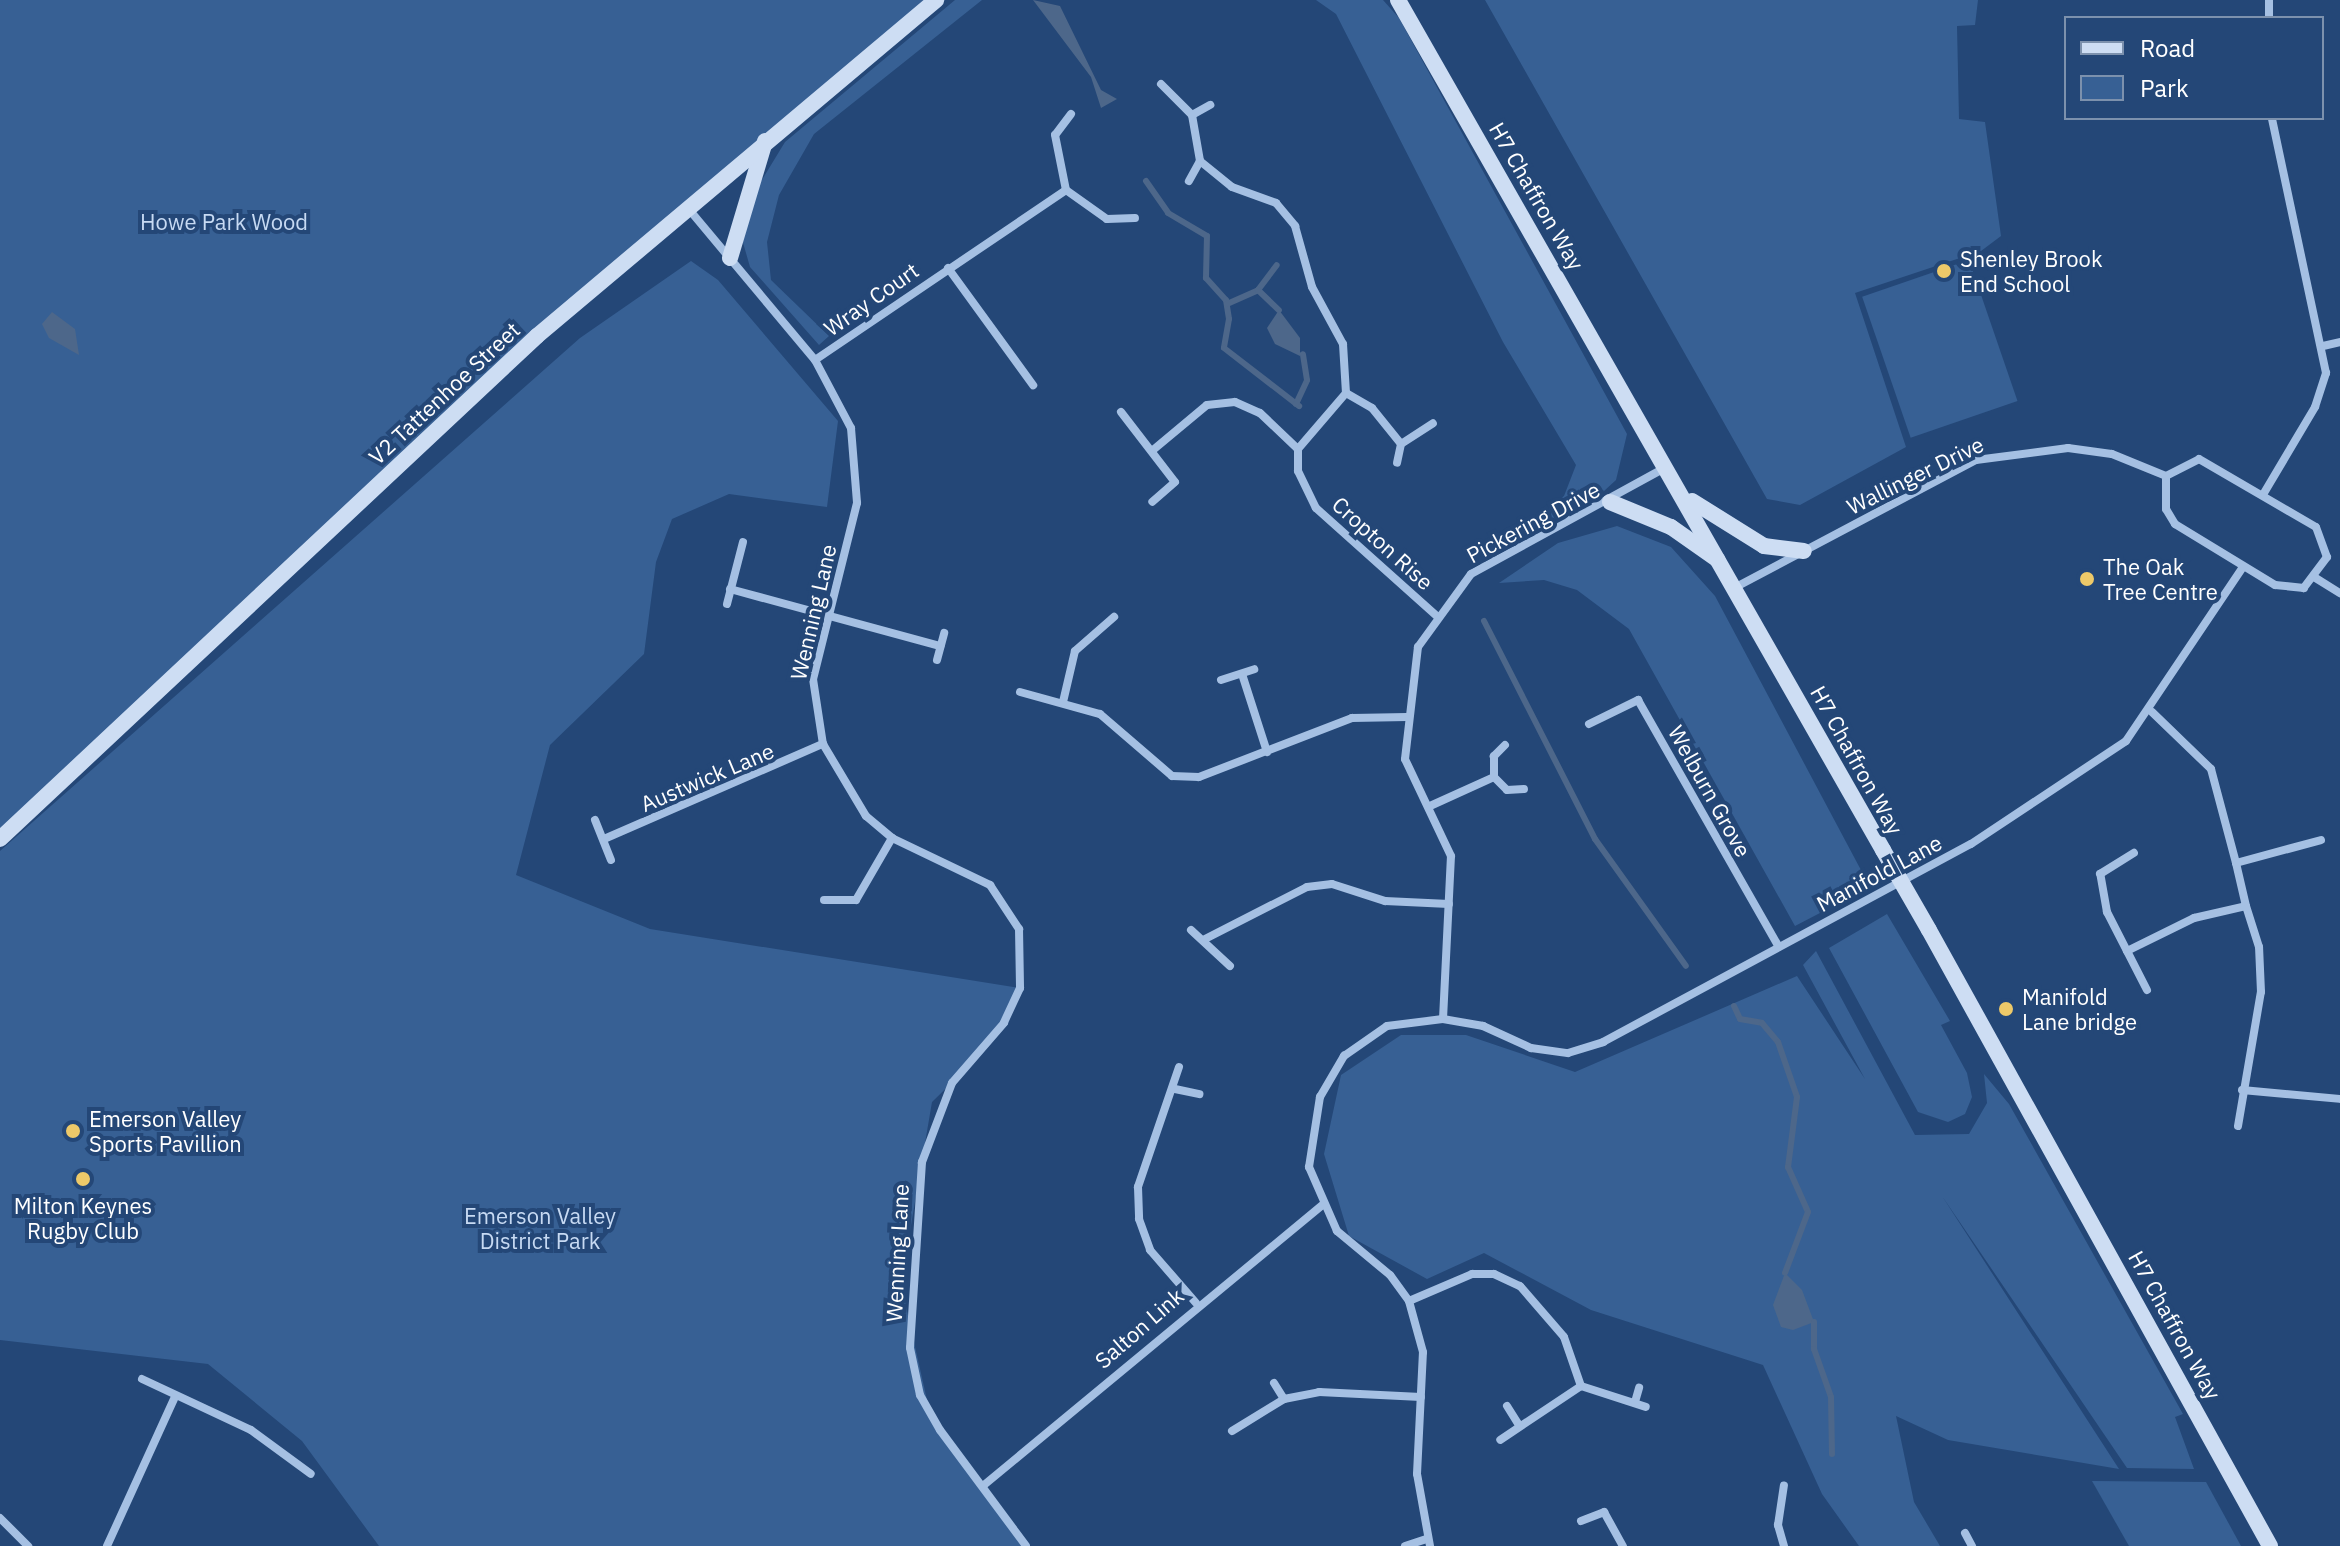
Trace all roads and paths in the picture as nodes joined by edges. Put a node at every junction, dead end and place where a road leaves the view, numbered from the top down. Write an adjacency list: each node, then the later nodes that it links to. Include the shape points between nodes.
1 (936, 0): 8 (street, V2 Tattenhoe Street)
2 (1398, 0): 27 (street, H7 Chaffron Way)
3 (1161, 84): 6 (street)
4 (1210, 105): 6 (street)
5 (1071, 114): 11 (street, via 1055,135)
6 (1192, 115): 9 (street)
7 (2272, 120): 17 (street)
8 (766, 139): 12 (street, V2 Tattenhoe Street); 14 (street)
9 (1200, 161): 10 (street); 20 (street, via 1232,187 1276,203 1295,226 1312,287 1343,344)
10 (1189, 181)
11 (1066, 190): 13 (street, via 1107,219); 15 (street, Wray Court)
12 (685, 205): 14 (street, Wenning Lane); 64 (street, V2 Tattenhoe Street)
13 (1135, 218)
14 (730, 258): 18 (street, Wenning Lane)
15 (948, 268): 18 (street, Wray Court); 19 (street, Wray Court)
16 (2340, 342): 17 (street)
17 (2323, 346): 29 (street, via 2326,373 2315,407)
18 (815, 360): 43 (street, Wenning Lane, via 840,398 857,461 857,503)
19 (1033, 385)
20 (1346, 393): 23 (street, via 1372,408); 24 (street)
21 (1121, 412): 25 (street)
22 (1433, 423): 23 (street)
23 (1401, 444): 26 (street)
24 (1298, 449): 25 (street, via 1260,413 1235,402 1207,405); 42 (street, Cropton Rise, via 1298,471 1316,508)
25 (1153, 450): 31 (street, via 1175,482)
26 (1397, 463)
27 (1668, 466): 30 (street, H7 Chaffron Way); 32 (street, Pickering Drive)
28 (2166, 476): 29 (street, via 2199,459); 34 (street, Wallinger Drive, via 2112,454 2014,451 1976,460); 36 (street, via 2166,509 2175,524)
29 (2264, 493): 37 (street, via 2325,539 2327,557)
30 (1687, 498): 34 (street, via 1764,546); 35 (street, H7 Chaffron Way)
31 (1152, 502)
32 (1610, 502): 35 (street, via 1671,527); 42 (street, Pickering Drive, via 1471,574)
33 (743, 542): 39 (street)
34 (1804, 551): 38 (street, Wallinger Drive)
35 (1719, 561): 38 (street, H7 Chaffron Way)
36 (2243, 567): 37 (street, via 2287,590); 53 (street, Manifold Lane)
37 (2314, 577): 40 (street)
38 (1736, 587): 116 (street, H7 Chaffron Way, bridge)
39 (730, 589): 41 (street); 43 (street)
40 (2340, 593)
41 (727, 604)
42 (1437, 616): 54 (street, Pickering Drive, via 1411,669)
43 (828, 617): 46 (street); 56 (street, Wenning Lane, via 813,679)
44 (1114, 617): 52 (street, via 1075,651)
45 (944, 633): 46 (street)
46 (940, 646): 47 (street)
47 (937, 660)
48 (1254, 669): 49 (street)
49 (1242, 674): 50 (street); 58 (street)
50 (1221, 680)
51 (1020, 692): 52 (street)
52 (1063, 702): 58 (street, via 1120,725 1144,758 1172,776 1199,777)
53 (2152, 712): 69 (street, via 2211,769); 75 (street, Manifold Lane, via 2091,771)
54 (1407, 717): 58 (street, via 1352,718); 61 (street, Pickering Drive, via 1405,759)
55 (1589, 724): 75 (street, Welburn Grove, via 1638,700)
56 (823, 744): 63 (street, Wenning Lane, via 842,784); 65 (street, Austwick Lane)
57 (1505, 745): 59 (street, via 1494,756)
58 (1267, 752)
59 (1494, 777): 60 (street, via 1507,790); 61 (street)
60 (1524, 789)
61 (1430, 806): 71 (street, Pickering Drive, via 1451,856)
62 (595, 820): 65 (street)
63 (892, 838): 70 (street, via 856,900); 103 (street, Wenning Lane, via 990,885 1019,929 1023,974 1004,1023 952,1083 933,1118 920,1173 914,1268 910,1348 920,1395)
64 (0, 839)
65 (604, 839): 68 (street)
66 (2321, 840): 69 (street)
67 (2134, 853): 76 (street, via 2100,874 2107,912)
68 (611, 860)
69 (2236, 863): 72 (street)
70 (824, 900)
71 (1449, 904): 74 (street, via 1385,901 1320,885); 79 (street, Pickering Drive)
72 (2246, 906): 76 (street, via 2194,918); 82 (street, via 2261,992)
73 (1191, 930): 74 (street)
74 (1205, 939): 77 (street)
75 (1779, 947): 79 (street, Manifold Lane, via 1603,1042 1568,1053)
76 (2127, 951): 78 (street)
77 (1230, 966)
78 (2147, 990)
79 (1443, 1019): 86 (street, via 1387,1026 1344,1056 1308,1135 1309,1167)
80 (1179, 1067): 81 (street)
81 (1175, 1089): 83 (street); 88 (street, via 1138,1187 1139,1219 1150,1250)
82 (2242, 1090): 84 (street); 85 (street)
83 (1199, 1094)
84 (2340, 1099)
85 (2238, 1126)
86 (1322, 1205): 87 (street, via 1337,1231 1390,1275); 88 (street, Salton Link)
87 (1409, 1301): 91 (street, via 1472,1274 1494,1274 1543,1308 1564,1337); 94 (street, via 1423,1352)
88 (1196, 1303): 103 (street, Salton Link)
89 (142, 1379): 93 (street)
90 (1274, 1383): 95 (street)
91 (1581, 1386): 96 (street); 99 (street)
92 (1639, 1388): 96 (street)
93 (175, 1397): 102 (street, via 251,1430); 111 (street)
94 (1421, 1397): 95 (street, via 1319,1392); 108 (street, via 1417,1474)
95 (1284, 1399): 100 (street)
96 (1635, 1402): 98 (street)
97 (1507, 1406): 99 (street)
98 (1646, 1407)
99 (1519, 1425): 101 (street)
100 (1232, 1431)
101 (1500, 1440)
102 (311, 1474)
103 (984, 1485): 112 (street, Wenning Lane)
104 (1784, 1485): 109 (street)
105 (0, 1518): 110 (street)
106 (1581, 1521): 114 (street, via 1604,1512)
107 (1965, 1533): 115 (street)
108 (1428, 1543): 113 (street)
109 (1781, 1545)
110 (28, 1546)
111 (107, 1546)
112 (1026, 1546)
113 (1405, 1546)
114 (1623, 1546)
115 (1972, 1546)
116 (2270, 1546)

